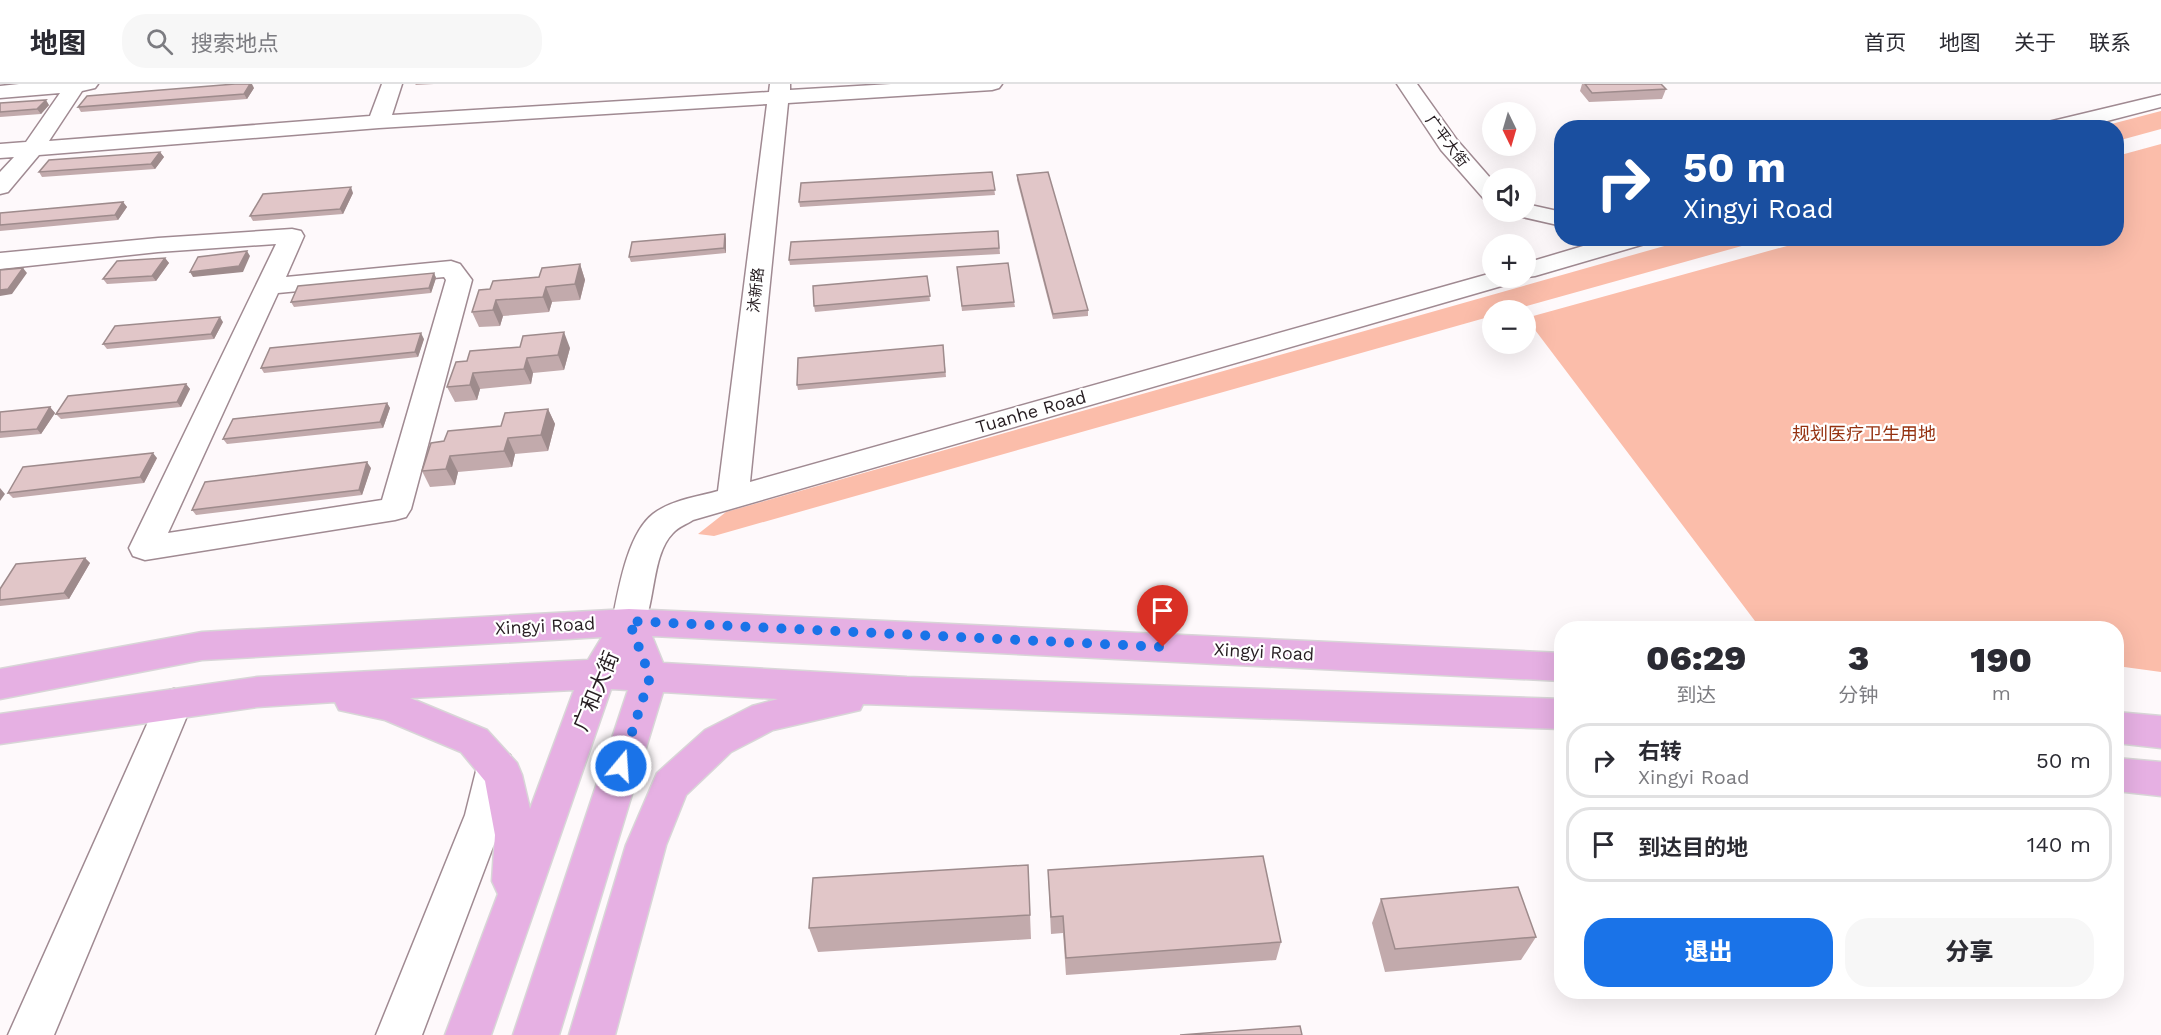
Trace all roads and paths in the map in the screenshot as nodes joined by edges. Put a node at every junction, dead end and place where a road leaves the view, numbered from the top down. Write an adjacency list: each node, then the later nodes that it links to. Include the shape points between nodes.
1 (80, 84): 6 (street); 10 (street)
2 (392, 84): 9 (street)
3 (992, 84): 5 (street)
4 (1407, 84): 12 (street, 广平大街, via 1449,145)
5 (779, 91): 9 (street); 21 (street, 沐新路)
6 (0, 92)
7 (2161, 101): 8 (street)
8 (2084, 120)
9 (380, 122): 10 (street)
10 (33, 148): 11 (street); 13 (street)
11 (0, 151)
12 (1482, 183)
13 (0, 187)
14 (1536, 213): 15 (street)
15 (1554, 217)
16 (1612, 246): 18 (street)
17 (0, 261): 20 (street, via 292,236)
18 (1536, 268)
19 (1482, 284): 21 (street, Tuanhe Road)
20 (268, 286): 20 (street, via 150,538 145,548 395,509 459,280 450,269)
21 (733, 497): 22 (street, Tuanhe Road, via 682,512 661,524 638,578)
22 (629, 621): 23 (main road, Xingyi Road); 24 (main road, 广和大街); 25 (main road, 广和大街); 26 (main road, Xingyi Road, via 202,646)
23 (1554, 667)
24 (598, 674): 25 (main road); 27 (main road); 37 (main road, 广和大街)
25 (650, 677): 28 (main road); 41 (main road)
26 (0, 684)
27 (303, 690): 29 (main road); 34 (main road, via 390,706 474,741)
28 (907, 692): 30 (main road); 42 (main road, via 840,700 765,717 718,741 671,785 646,845)
29 (174, 704): 32 (main road); 38 (street)
30 (1554, 714)
31 (2124, 728): 33 (main road)
32 (0, 729)
33 (2161, 732)
34 (496, 767): 37 (main road, via 504,776 515,835); 39 (street, via 485,815)
35 (2124, 775): 36 (main road)
36 (2161, 779)
37 (511, 916): 40 (main road, 广和大街)
38 (31, 1035)
39 (399, 1035)
40 (468, 1035)
41 (536, 1035)
42 (592, 1035)

